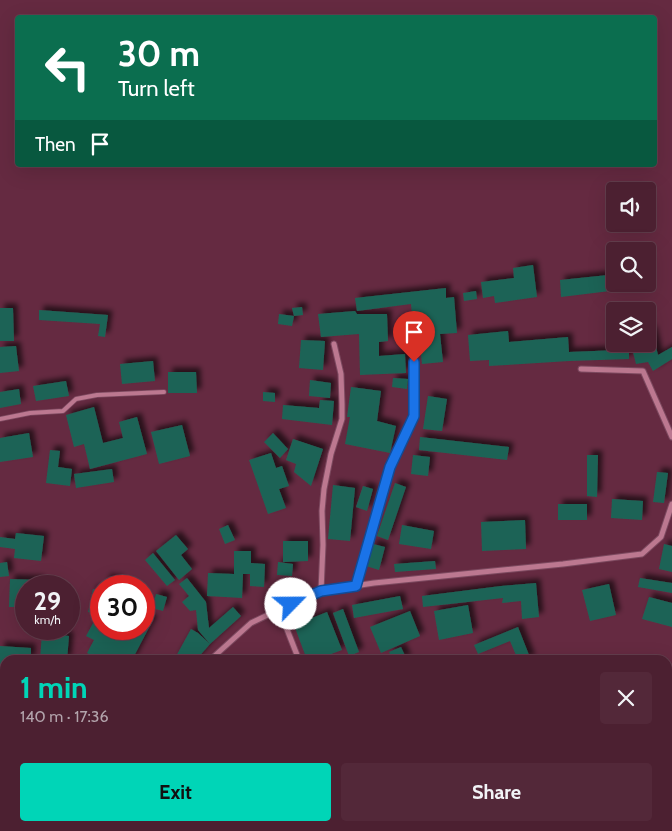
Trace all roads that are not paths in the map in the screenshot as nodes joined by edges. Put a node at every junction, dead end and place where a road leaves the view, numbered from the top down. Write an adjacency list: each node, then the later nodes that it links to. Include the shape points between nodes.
1 (334, 344): 9 (street, via 341,374 342,419 324,489)
2 (414, 362): 8 (street, via 414,416 390,467)
3 (581, 369): 6 (street, via 643,371)
4 (164, 392): 5 (lane, via 96,395 76,399 63,411)
5 (0, 419)
6 (672, 437)
7 (672, 504): 8 (street, via 661,536 642,554)
8 (356, 586): 9 (street)
9 (321, 591): 10 (street)
10 (279, 609): 11 (street, via 251,622); 12 (street)
11 (215, 655)
12 (297, 655)

